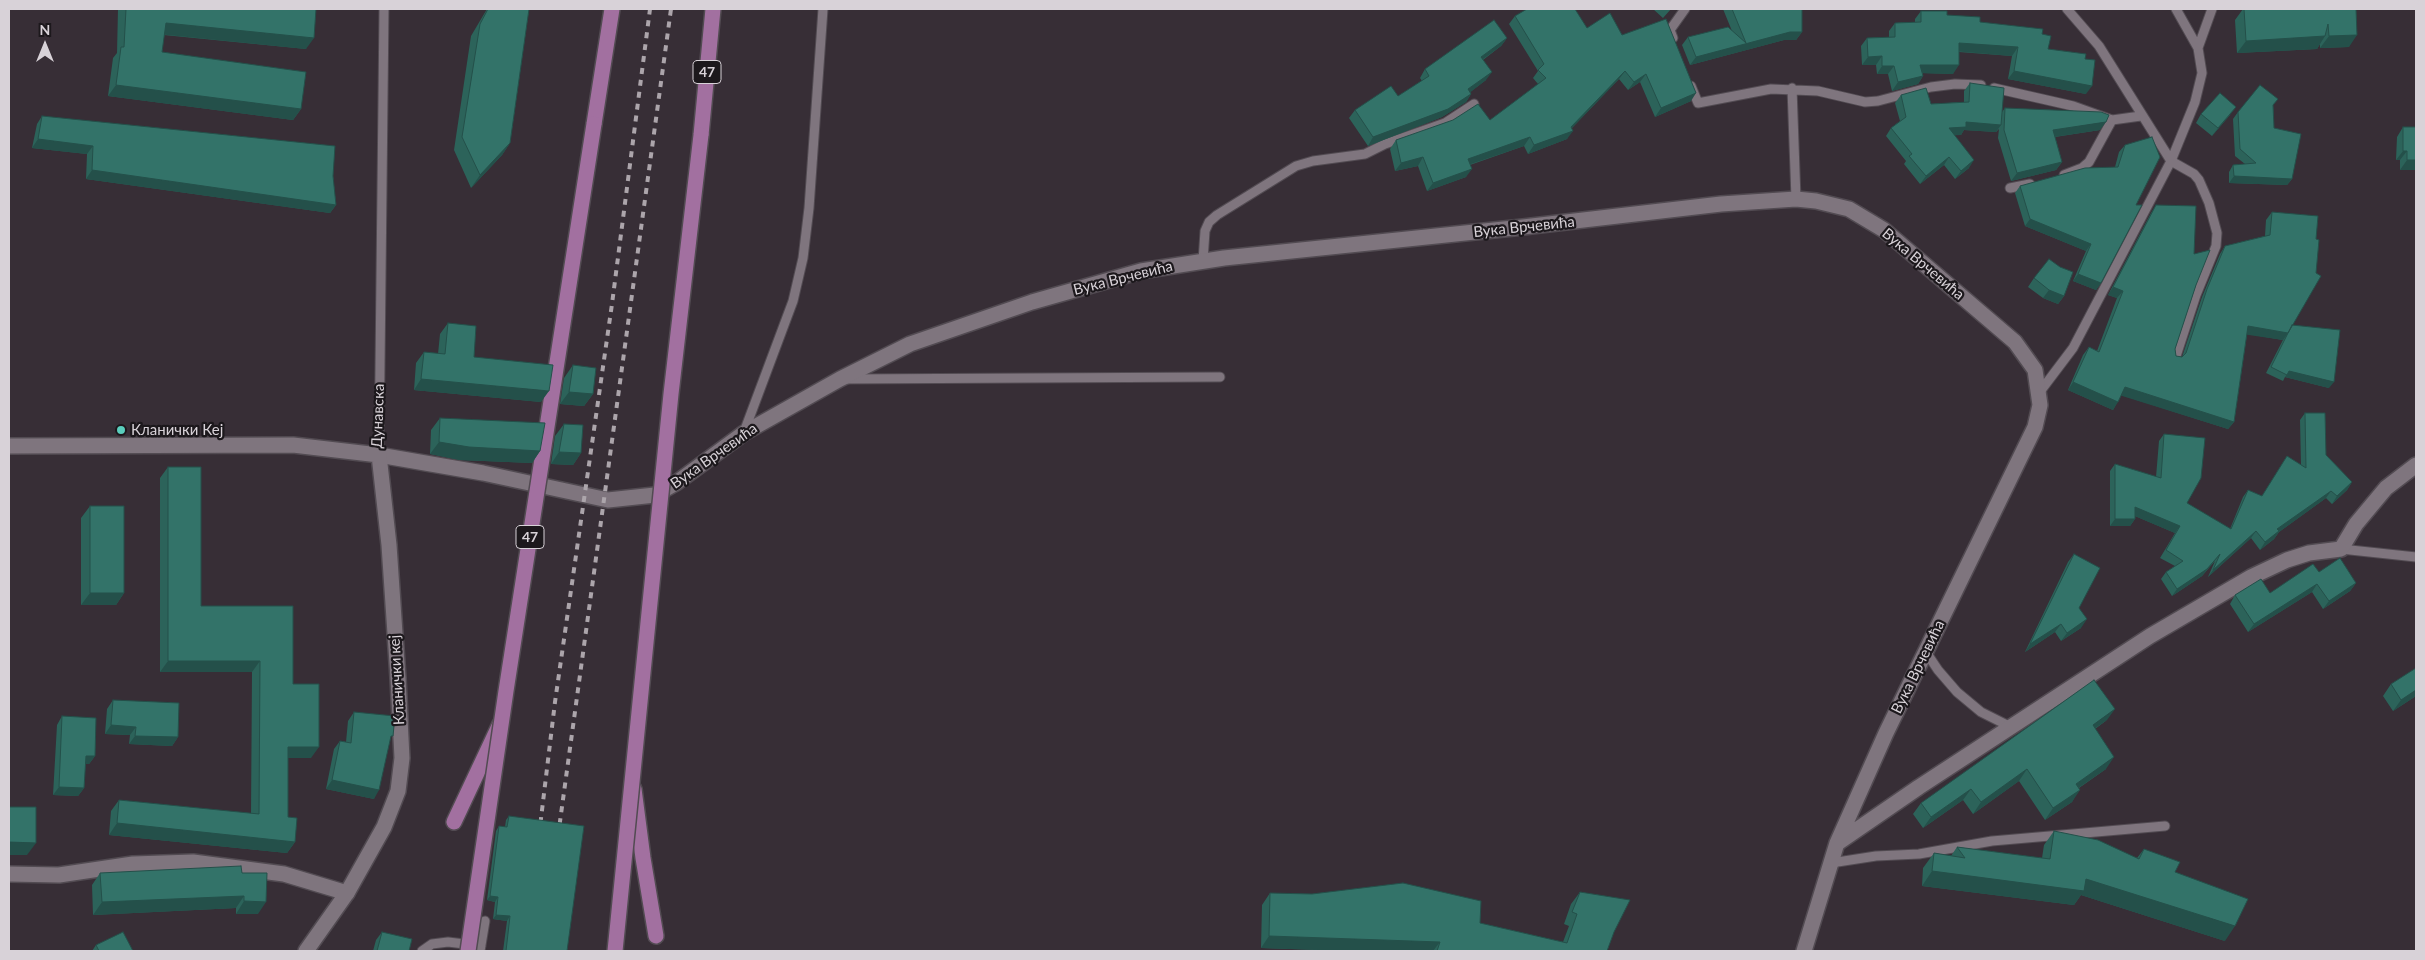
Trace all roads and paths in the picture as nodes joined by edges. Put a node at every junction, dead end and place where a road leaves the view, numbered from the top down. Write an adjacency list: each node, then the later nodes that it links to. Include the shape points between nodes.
1 (384, 9): 28 (lane, Дунавска)
2 (612, 9): 33 (main road, 47, bridge)
3 (713, 9): 35 (main road, 47, bridge)
4 (823, 9): 26 (lane, via 803,258 793,301)
5 (1685, 9): 9 (lane, via 1670,30)
6 (2068, 9): 14 (lane, via 2099,46)
7 (2176, 9): 10 (lane)
8 (2212, 9): 10 (lane)
9 (1676, 48)
10 (2198, 48): 16 (lane, via 2202,73)
11 (1687, 76): 12 (lane, via 1698,103)
12 (1792, 88): 15 (lane, via 1865,102 1931,87 1973,84 2073,106); 20 (lane)
13 (1474, 104): 21 (lane, via 1445,123 1365,154 1296,166 1209,222 1205,231)
14 (2141, 116): 15 (lane); 16 (lane)
15 (2112, 120): 17 (lane, via 2089,162 2071,173)
16 (2170, 161): 22 (lane, via 2199,180 2216,233 2216,246); 25 (lane, via 2074,348)
17 (2054, 178)
18 (2036, 182): 19 (lane)
19 (2010, 188)
20 (1796, 199): 21 (street, Вука Врчевића, via 1721,204); 25 (street, Вука Врчевића, via 1850,209 1884,230 2015,342 2035,370)
21 (1203, 261): 24 (street, Вука Врчевића, via 1141,271 991,315 910,344)
22 (2175, 359)
23 (1220, 377): 24 (lane)
24 (840, 379): 26 (street, Вука Врчевића)
25 (2039, 392): 32 (street, Вука Врчевића, via 2040,405 2035,426)
26 (744, 432): 28 (street, Вука Врчевића, via 676,483 655,495 630,499 608,500)
27 (9, 446): 28 (street, Дунавска, via 293,445)
28 (379, 455): 41 (street, Кланички кеј, via 389,545 402,758 392,811)
29 (2416, 465): 30 (street, via 2386,488 2356,524)
30 (2341, 549): 31 (lane); 34 (street, via 2309,553 2251,577 2150,636)
31 (2416, 557)
32 (1926, 652): 34 (lane, via 1957,692 1981,712); 38 (street, Вука Врчевића)
33 (502, 720): 36 (main road, bridge); 44 (main road, 47, bridge)
34 (2011, 727): 38 (street)
35 (633, 778): 43 (main road, bridge); 47 (main road, 47, bridge)
36 (454, 822)
37 (2165, 826): 39 (lane, via 1992,841 1919,854)
38 (1838, 843): 39 (street, Вука Врчевића)
39 (1831, 863): 48 (street, Вука Врчевића)
40 (9, 874): 41 (street, via 59,875 133,864 193,862 284,874)
41 (347, 893): 45 (street, Кланички кеј)
42 (484, 921): 44 (lane)
43 (656, 936)
44 (476, 950): 46 (lane, via 448,942 432,944)
45 (306, 951)
46 (422, 951)
47 (615, 951)
48 (1804, 951)

